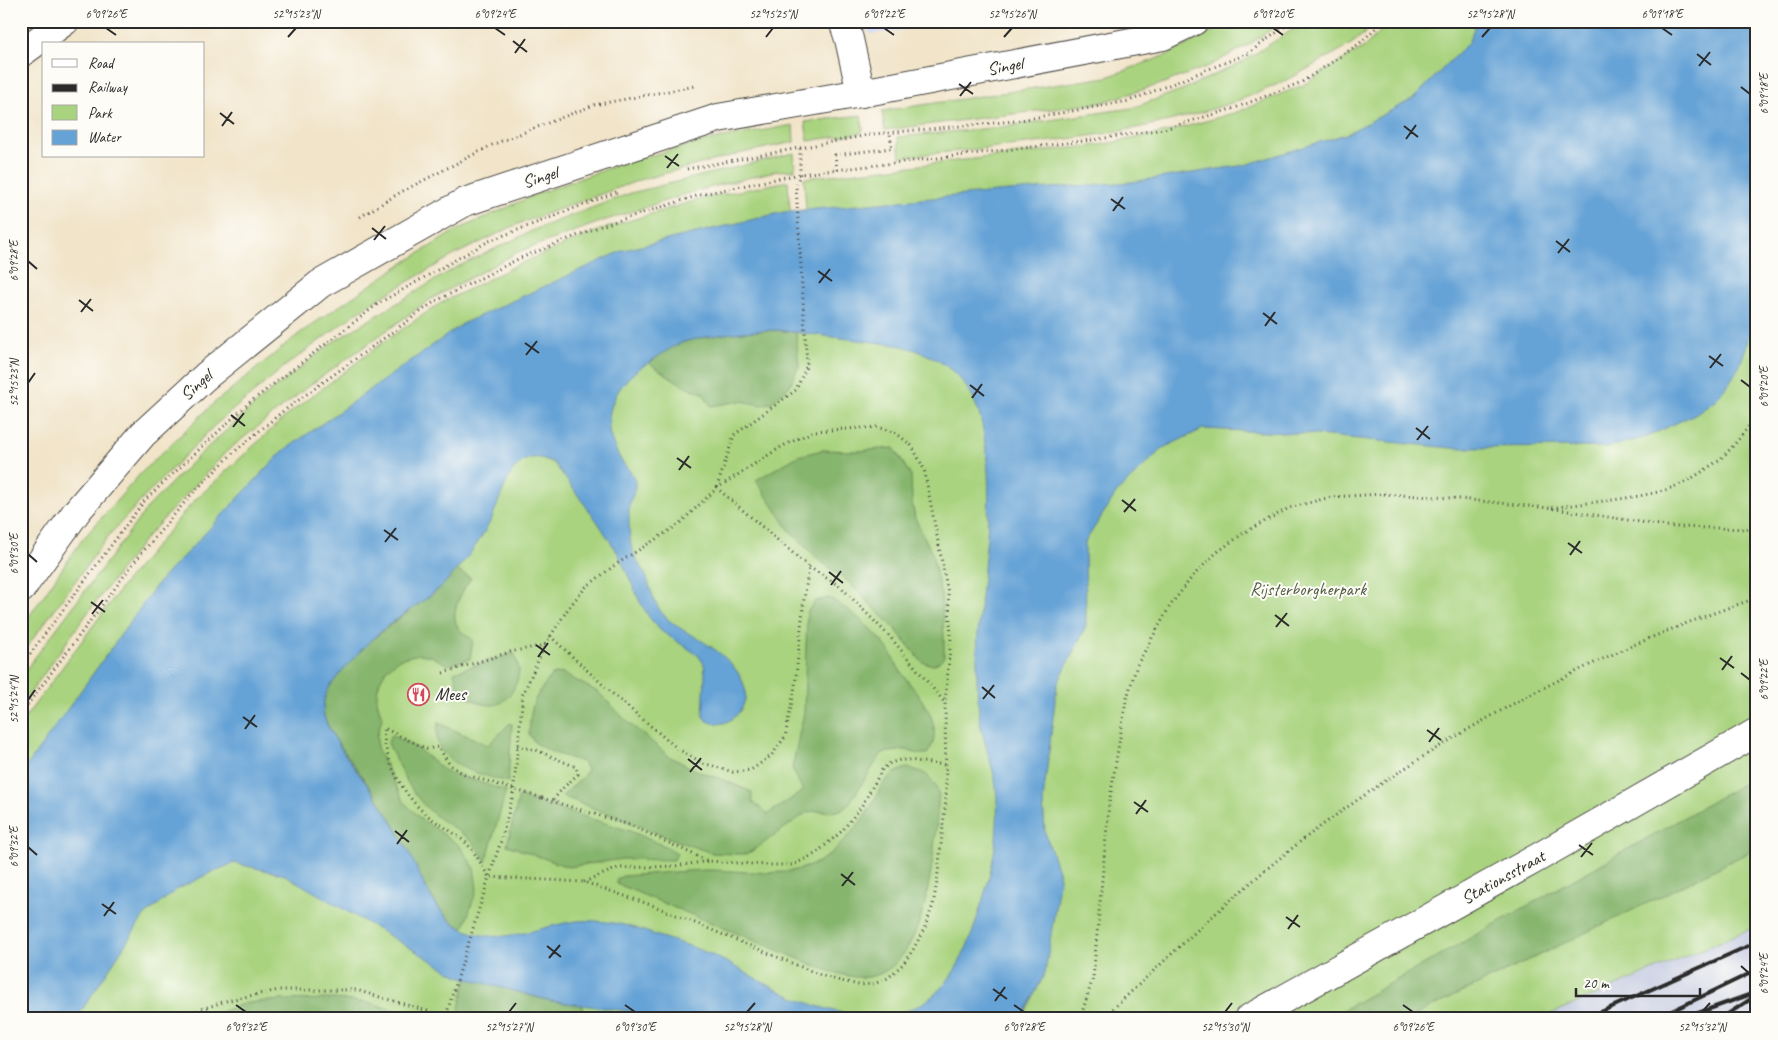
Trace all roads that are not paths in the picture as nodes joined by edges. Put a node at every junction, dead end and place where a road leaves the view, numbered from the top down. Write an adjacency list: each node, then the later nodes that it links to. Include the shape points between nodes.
1 (65, 21): 4 (street)
2 (843, 21): 5 (street)
3 (1194, 21): 5 (street, Singel, via 1163,36)
4 (21, 53)
5 (861, 93): 6 (street, Singel, via 718,118 465,202 320,284 206,376 143,434 77,511)
6 (21, 589)
7 (1757, 732): 8 (street, Stationsstraat)
8 (1248, 1019)

